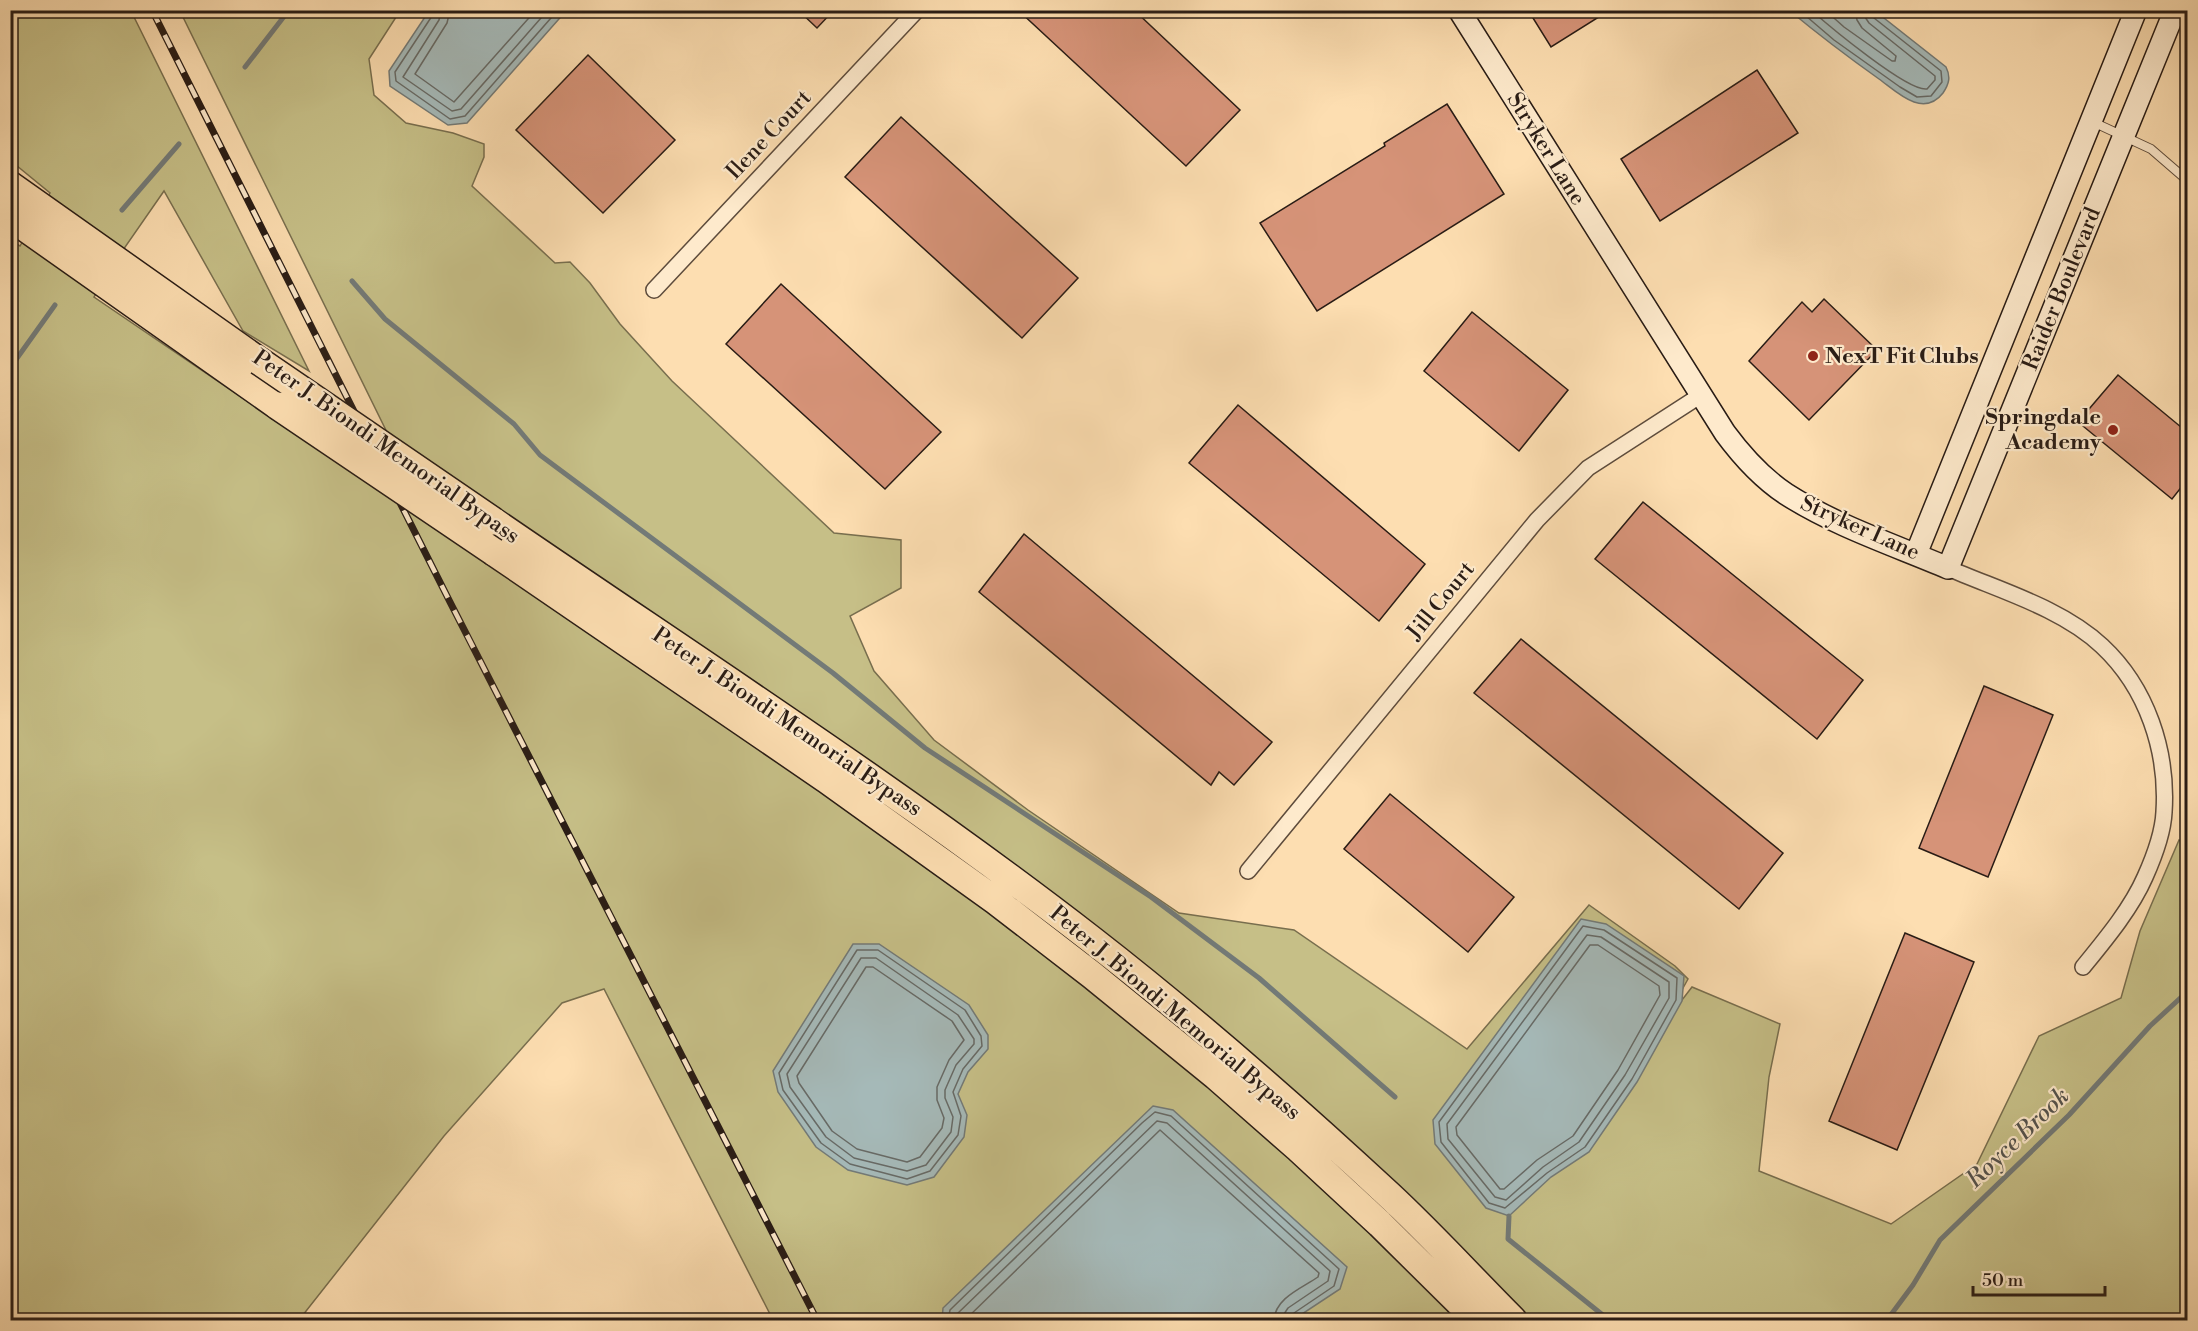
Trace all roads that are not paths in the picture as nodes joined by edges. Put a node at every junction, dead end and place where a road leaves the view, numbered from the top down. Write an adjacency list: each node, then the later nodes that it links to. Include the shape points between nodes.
1 (917, 10): 10 (street, Ilene Court)
2 (1459, 10): 11 (street, Stryker Lane)
3 (2136, 10): 5 (street, Raider Boulevard)
4 (2175, 10): 6 (street, Raider Boulevard)
5 (2091, 122): 6 (lane); 12 (street, Raider Boulevard)
6 (2123, 136): 7 (lane, via 2151,149); 13 (street, Raider Boulevard)
7 (2187, 181)
8 (10, 185): 17 (highway, Peter J. Biondi Memorial Bypass, bridge, via 259,361 965,845 1092,941 1243,1064 1391,1197)
9 (10, 217): 16 (highway, Peter J. Biondi Memorial Bypass, bridge, via 996,901 1216,1076 1380,1224)
10 (654, 290)
11 (1701, 395): 12 (street, Stryker Lane, via 1737,449 1784,493 1851,528); 14 (street, Jill Court, via 1588,468 1563,492)
12 (1916, 554): 13 (street, Stryker Lane)
13 (1948, 568): 15 (street, Stryker Lane, via 2062,618 2102,645 2135,686 2156,734 2164,788 2158,842 2144,879)
14 (1248, 871)
15 (2083, 967)
16 (1476, 1320)
17 (1513, 1320)

